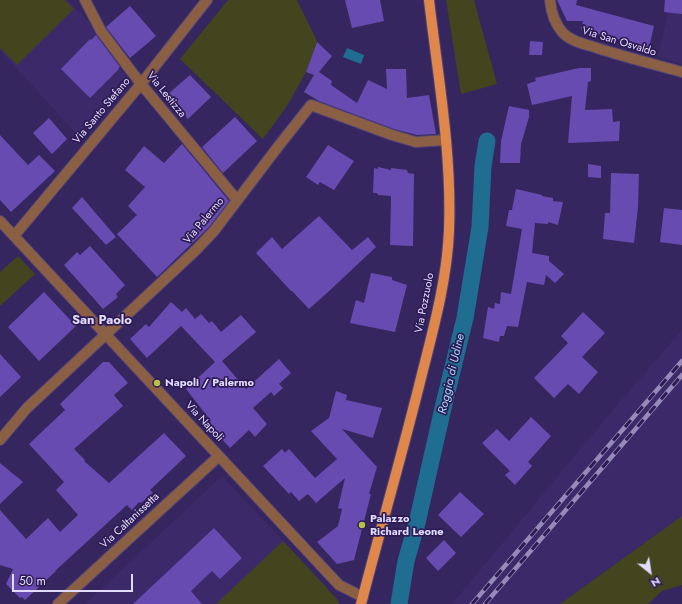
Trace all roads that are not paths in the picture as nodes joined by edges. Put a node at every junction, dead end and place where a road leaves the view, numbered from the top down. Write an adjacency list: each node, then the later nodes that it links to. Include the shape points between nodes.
1 (85, 0): 6 (street, Via Lestizza, via 101,31)
2 (207, 0): 6 (street, Via Santo Stefano)
3 (429, 0): 7 (main road, Via Pozzuolo)
4 (550, 0): 5 (street, Via San Osvaldo, via 556,24 574,41)
5 (682, 72)
6 (141, 84): 8 (street, Via Lestizza); 10 (street, Via Santo Stefano)
7 (446, 140): 8 (street, Via Palermo, via 416,142 311,105); 14 (main road, Via Pozzuolo, via 449,232 440,304)
8 (237, 200): 11 (street, Via Palermo, via 196,250)
9 (0, 221): 10 (street, Via Napoli)
10 (14, 236): 11 (street, Via Napoli)
11 (105, 334): 12 (street, Via Palermo, via 27,408); 13 (street, Via Napoli)
12 (0, 440)
13 (219, 456): 14 (street, Via Napoli, via 338,585); 15 (street, Via Caltanissetta)
14 (362, 600)
15 (58, 604)

